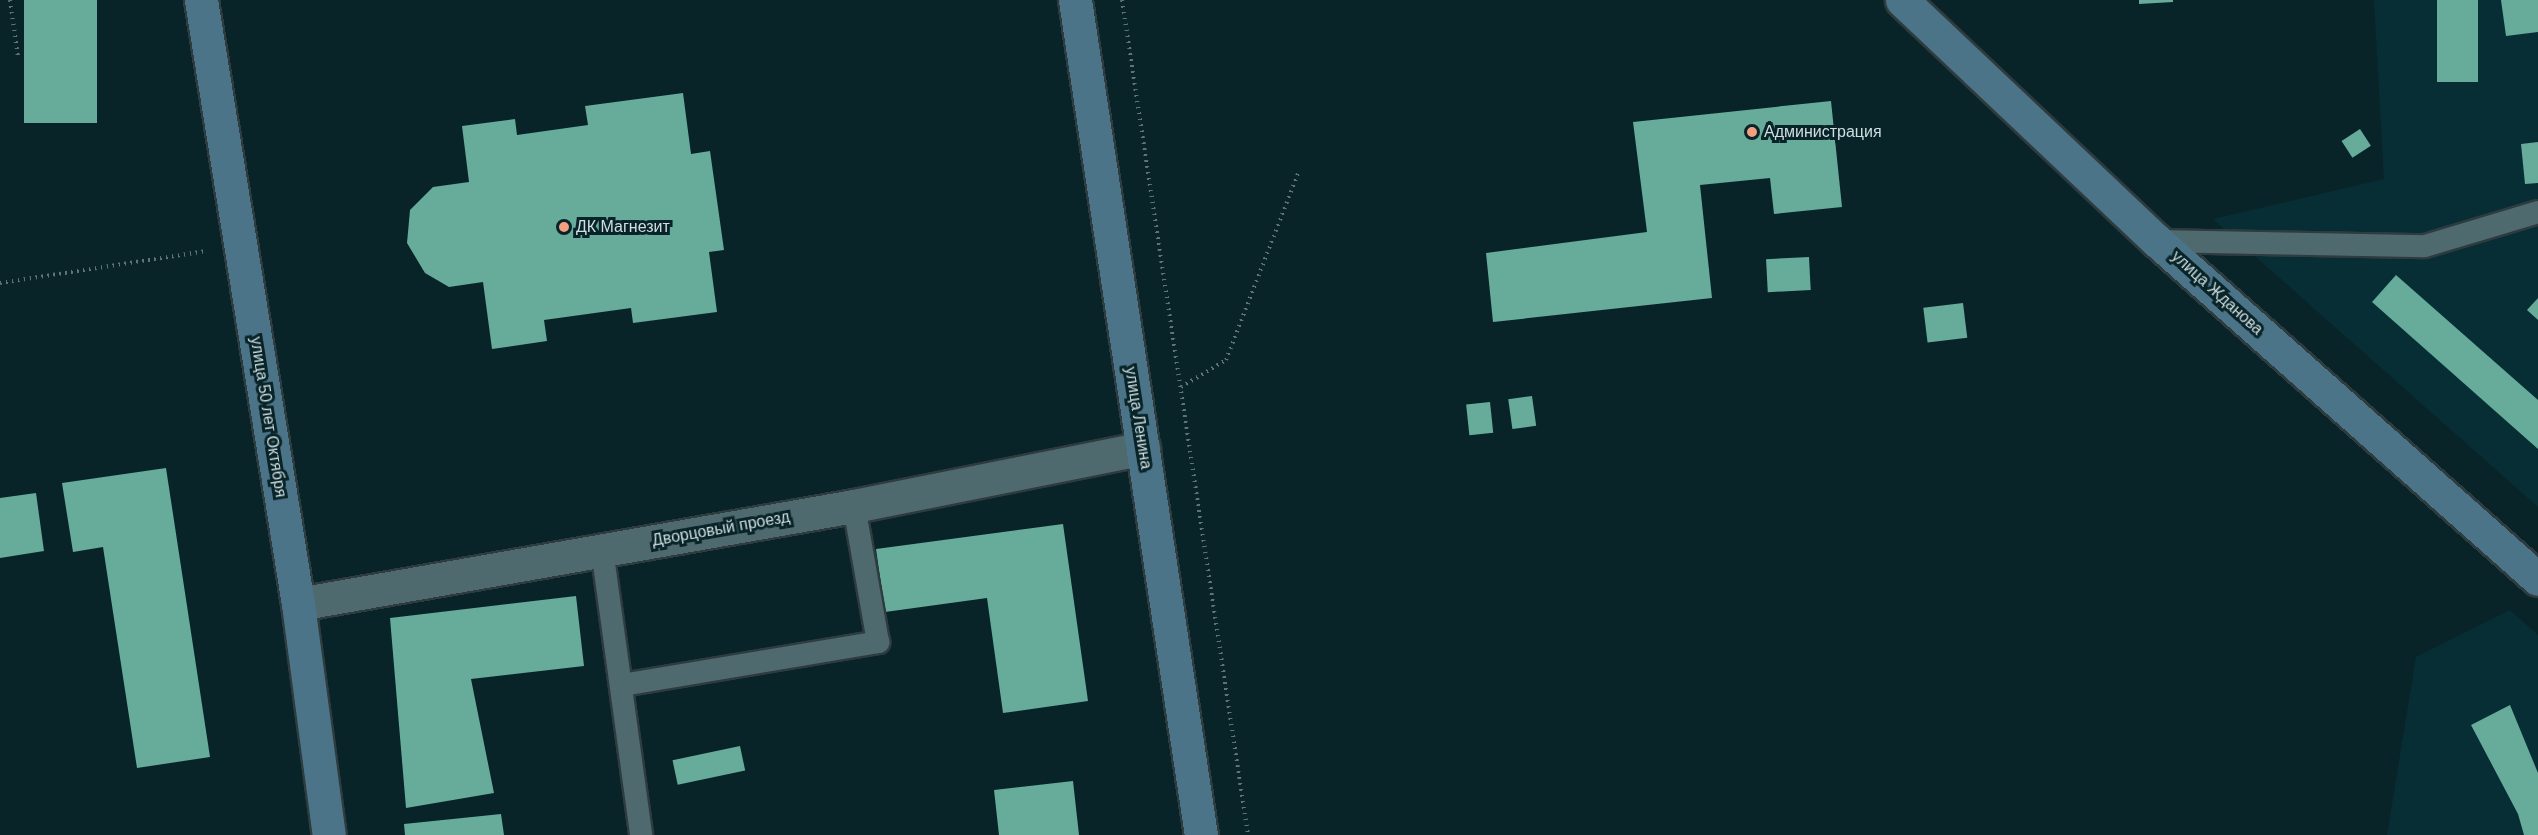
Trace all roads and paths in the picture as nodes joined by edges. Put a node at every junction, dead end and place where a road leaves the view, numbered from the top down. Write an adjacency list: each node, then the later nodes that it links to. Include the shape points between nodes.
1 (10, 0): 6 (path)
2 (201, 0): 10 (street, улица 50 лет Октября)
3 (1075, 0): 13 (street, улица Ленина)
4 (1122, 0): 12 (path)
5 (1902, 0): 9 (street, улица Жданова)
6 (18, 57)
7 (1299, 171): 12 (path, via 1226,360)
8 (2534, 218): 9 (lane, via 2425,246)
9 (2157, 241): 16 (street, улица Жданова)
10 (240, 246): 11 (path); 17 (street, улица 50 лет Октября)
11 (0, 283)
12 (1180, 387): 22 (path)
13 (1143, 448): 14 (street, Дворцовый проезд); 21 (street, улица Ленина)
14 (854, 506): 15 (street, Дворцовый проезд); 18 (lane, via 878,642)
15 (602, 549): 17 (street, Дворцовый проезд); 18 (lane)
16 (2538, 579)
17 (298, 604): 19 (street, улица 50 лет Октября)
18 (622, 685): 20 (lane)
19 (329, 835)
20 (641, 835)
21 (1201, 835)
22 (1248, 835)

